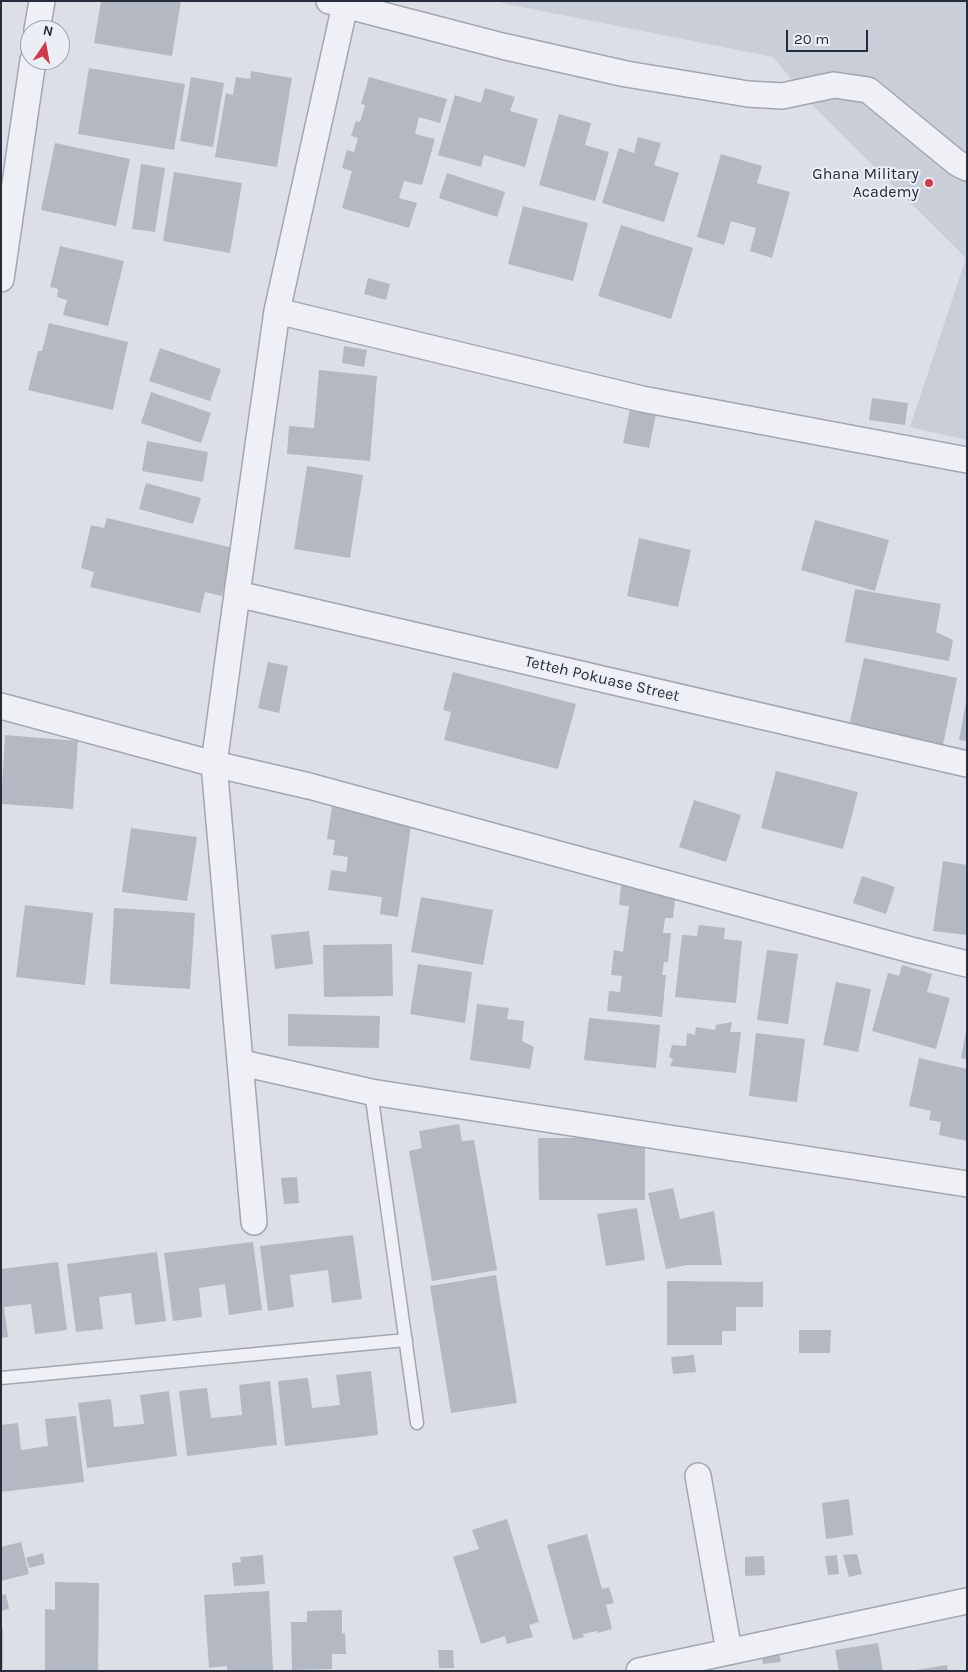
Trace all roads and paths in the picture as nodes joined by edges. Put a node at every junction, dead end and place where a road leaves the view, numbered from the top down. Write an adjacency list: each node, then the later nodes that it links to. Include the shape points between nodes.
1 (42, 1): 3 (street)
2 (337, 3): 5 (street, via 617,72 739,93 782,96 834,84 868,90); 7 (street)
3 (39, 20)
4 (32, 70): 6 (street)
5 (967, 168)
6 (1, 279)
7 (277, 311): 8 (street, via 642,399); 9 (street)
8 (967, 460)
9 (236, 594): 11 (street); 12 (street, Tetteh Pokuase Street)
10 (1, 706): 11 (street)
11 (214, 764): 13 (street, via 310,786); 14 (street)
12 (967, 764)
13 (967, 964)
14 (242, 1063): 15 (street); 17 (street)
15 (371, 1092): 16 (street); 18 (lane)
16 (967, 1184)
17 (254, 1222)
18 (406, 1340): 19 (lane); 20 (lane)
19 (1, 1378)
20 (418, 1423)
21 (698, 1476): 23 (street)
22 (967, 1601): 23 (street)
23 (728, 1651): 24 (street)
24 (639, 1671)

